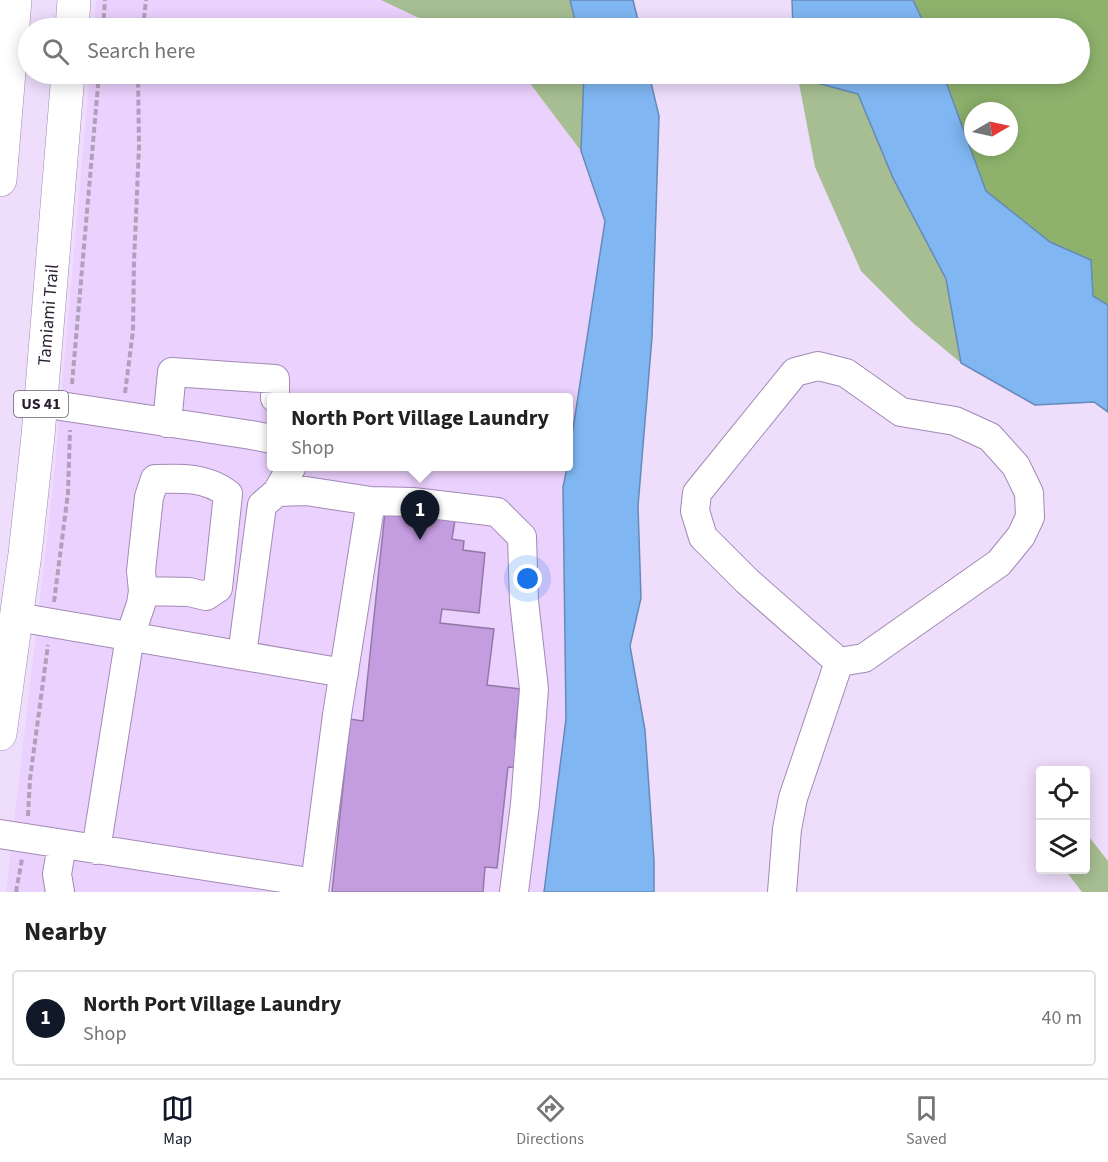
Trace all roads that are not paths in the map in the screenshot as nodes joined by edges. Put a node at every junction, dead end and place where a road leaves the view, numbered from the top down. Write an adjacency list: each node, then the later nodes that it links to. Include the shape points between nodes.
1 (15, 0): 5 (main road)
2 (74, 0): 3 (main road)
3 (73, 18)
4 (68, 84): 7 (main road, Tamiami Trail / US 41)
5 (0, 180)
6 (275, 393): 8 (lane, via 275,379 172,372)
7 (56, 405): 8 (lane); 15 (main road, Tamiami Trail / US 41)
8 (167, 423): 9 (lane)
9 (267, 438)
10 (289, 471): 11 (lane)
11 (277, 492): 12 (lane, via 239,487); 13 (lane, via 306,491); 17 (lane, via 262,505)
12 (228, 494): 14 (lane, via 218,588 206,596); 14 (lane, via 218,485 190,478 155,479 148,497 141,571)
13 (371, 501): 19 (lane); 27 (lane, via 497,512 522,537 524,601 534,689)
14 (143, 591): 16 (lane)
15 (17, 617): 16 (lane); 20 (main road, Tamiami Trail / US 41)
16 (130, 636): 17 (lane); 23 (lane)
17 (242, 655): 19 (lane)
18 (839, 662): 18 (lane, via 864,658 999,563 1021,536 1030,517 1029,493 1016,466 990,437 955,421 901,412 846,373 818,366 795,372 697,493 695,511 703,537); 28 (lane, via 793,798)
19 (344, 673): 25 (lane)
20 (0, 734)
21 (13, 836): 22 (lane)
22 (62, 845): 23 (lane); 26 (lane, via 57,874)
23 (96, 850): 24 (lane)
24 (204, 879): 25 (lane)
25 (314, 888)
26 (60, 892)
27 (514, 892)
28 (782, 892)

